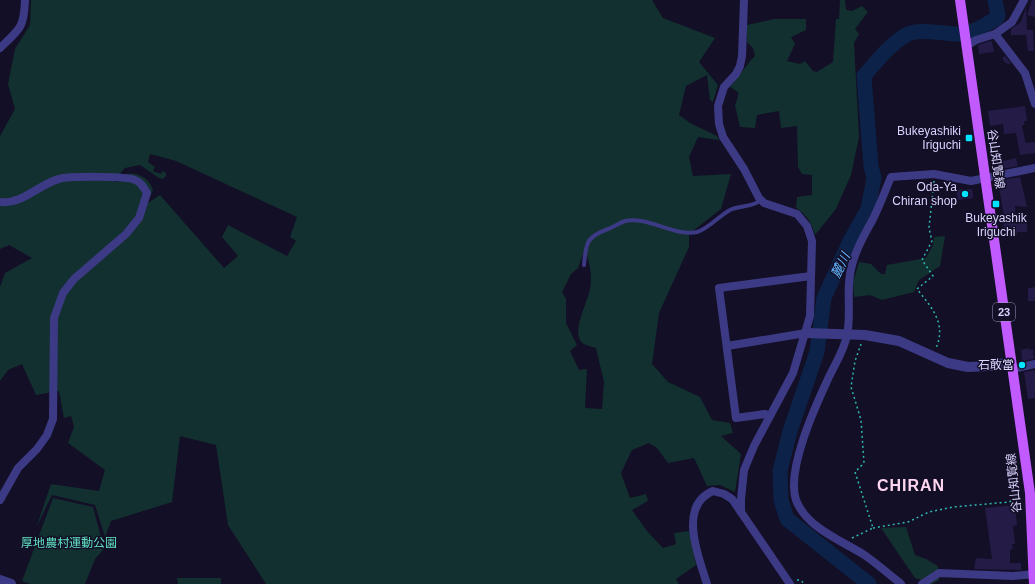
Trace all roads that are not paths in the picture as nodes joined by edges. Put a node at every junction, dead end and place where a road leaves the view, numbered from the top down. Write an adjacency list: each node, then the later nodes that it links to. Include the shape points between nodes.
1 (25, 0): 7 (street, via 24,20)
2 (744, 0): 11 (street, via 742,56 736,74 724,87 721,95 718,106 719,124 723,137 744,169 753,191)
3 (1024, 0): 5 (street, via 1012,22)
4 (961, 5): 6 (main road, 谷山知覧線 / 23)
5 (995, 34): 6 (street); 8 (street, via 1025,73)
6 (966, 43): 10 (main road, 谷山知覧線 / 23)
7 (0, 48)
8 (1035, 104)
9 (1035, 168): 10 (street)
10 (986, 178): 16 (street, via 971,181 934,174 891,177 852,265 848,282); 19 (main road, 谷山知覧線 / 23)
11 (761, 200): 13 (lane, via 754,206 731,210 697,232 681,231 641,221 625,221 589,239 586,244); 14 (street, via 797,214 807,226 812,241)
12 (0, 202): 21 (street, via 14,201 59,179 71,177 135,179 148,193 139,218 126,234 74,279 63,293 54,318 53,419 47,435 18,468)
13 (584, 265)
14 (811, 276): 15 (street); 17 (street, via 719,288)
15 (808, 333): 16 (street); 17 (street); 22 (street, via 793,373 744,470)
16 (848, 334): 19 (street, via 899,341 932,357 968,367); 28 (street, via 839,360 828,378 795,465 796,500 803,513 827,533 864,555)
17 (728, 346): 20 (street, via 736,418)
18 (1035, 364): 19 (street)
19 (1012, 365): 23 (main road, 谷山知覧線 / 23, via 1030,493)
20 (764, 414)
21 (0, 500)
22 (741, 512): 26 (street, via 732,499 718,492 706,494 696,507 693,517 694,535); 27 (street)
23 (1034, 577): 29 (street, via 938,573)
24 (0, 580): 25 (street)
25 (10, 584)
26 (707, 584)
27 (790, 584)
28 (901, 584)
29 (922, 584)

